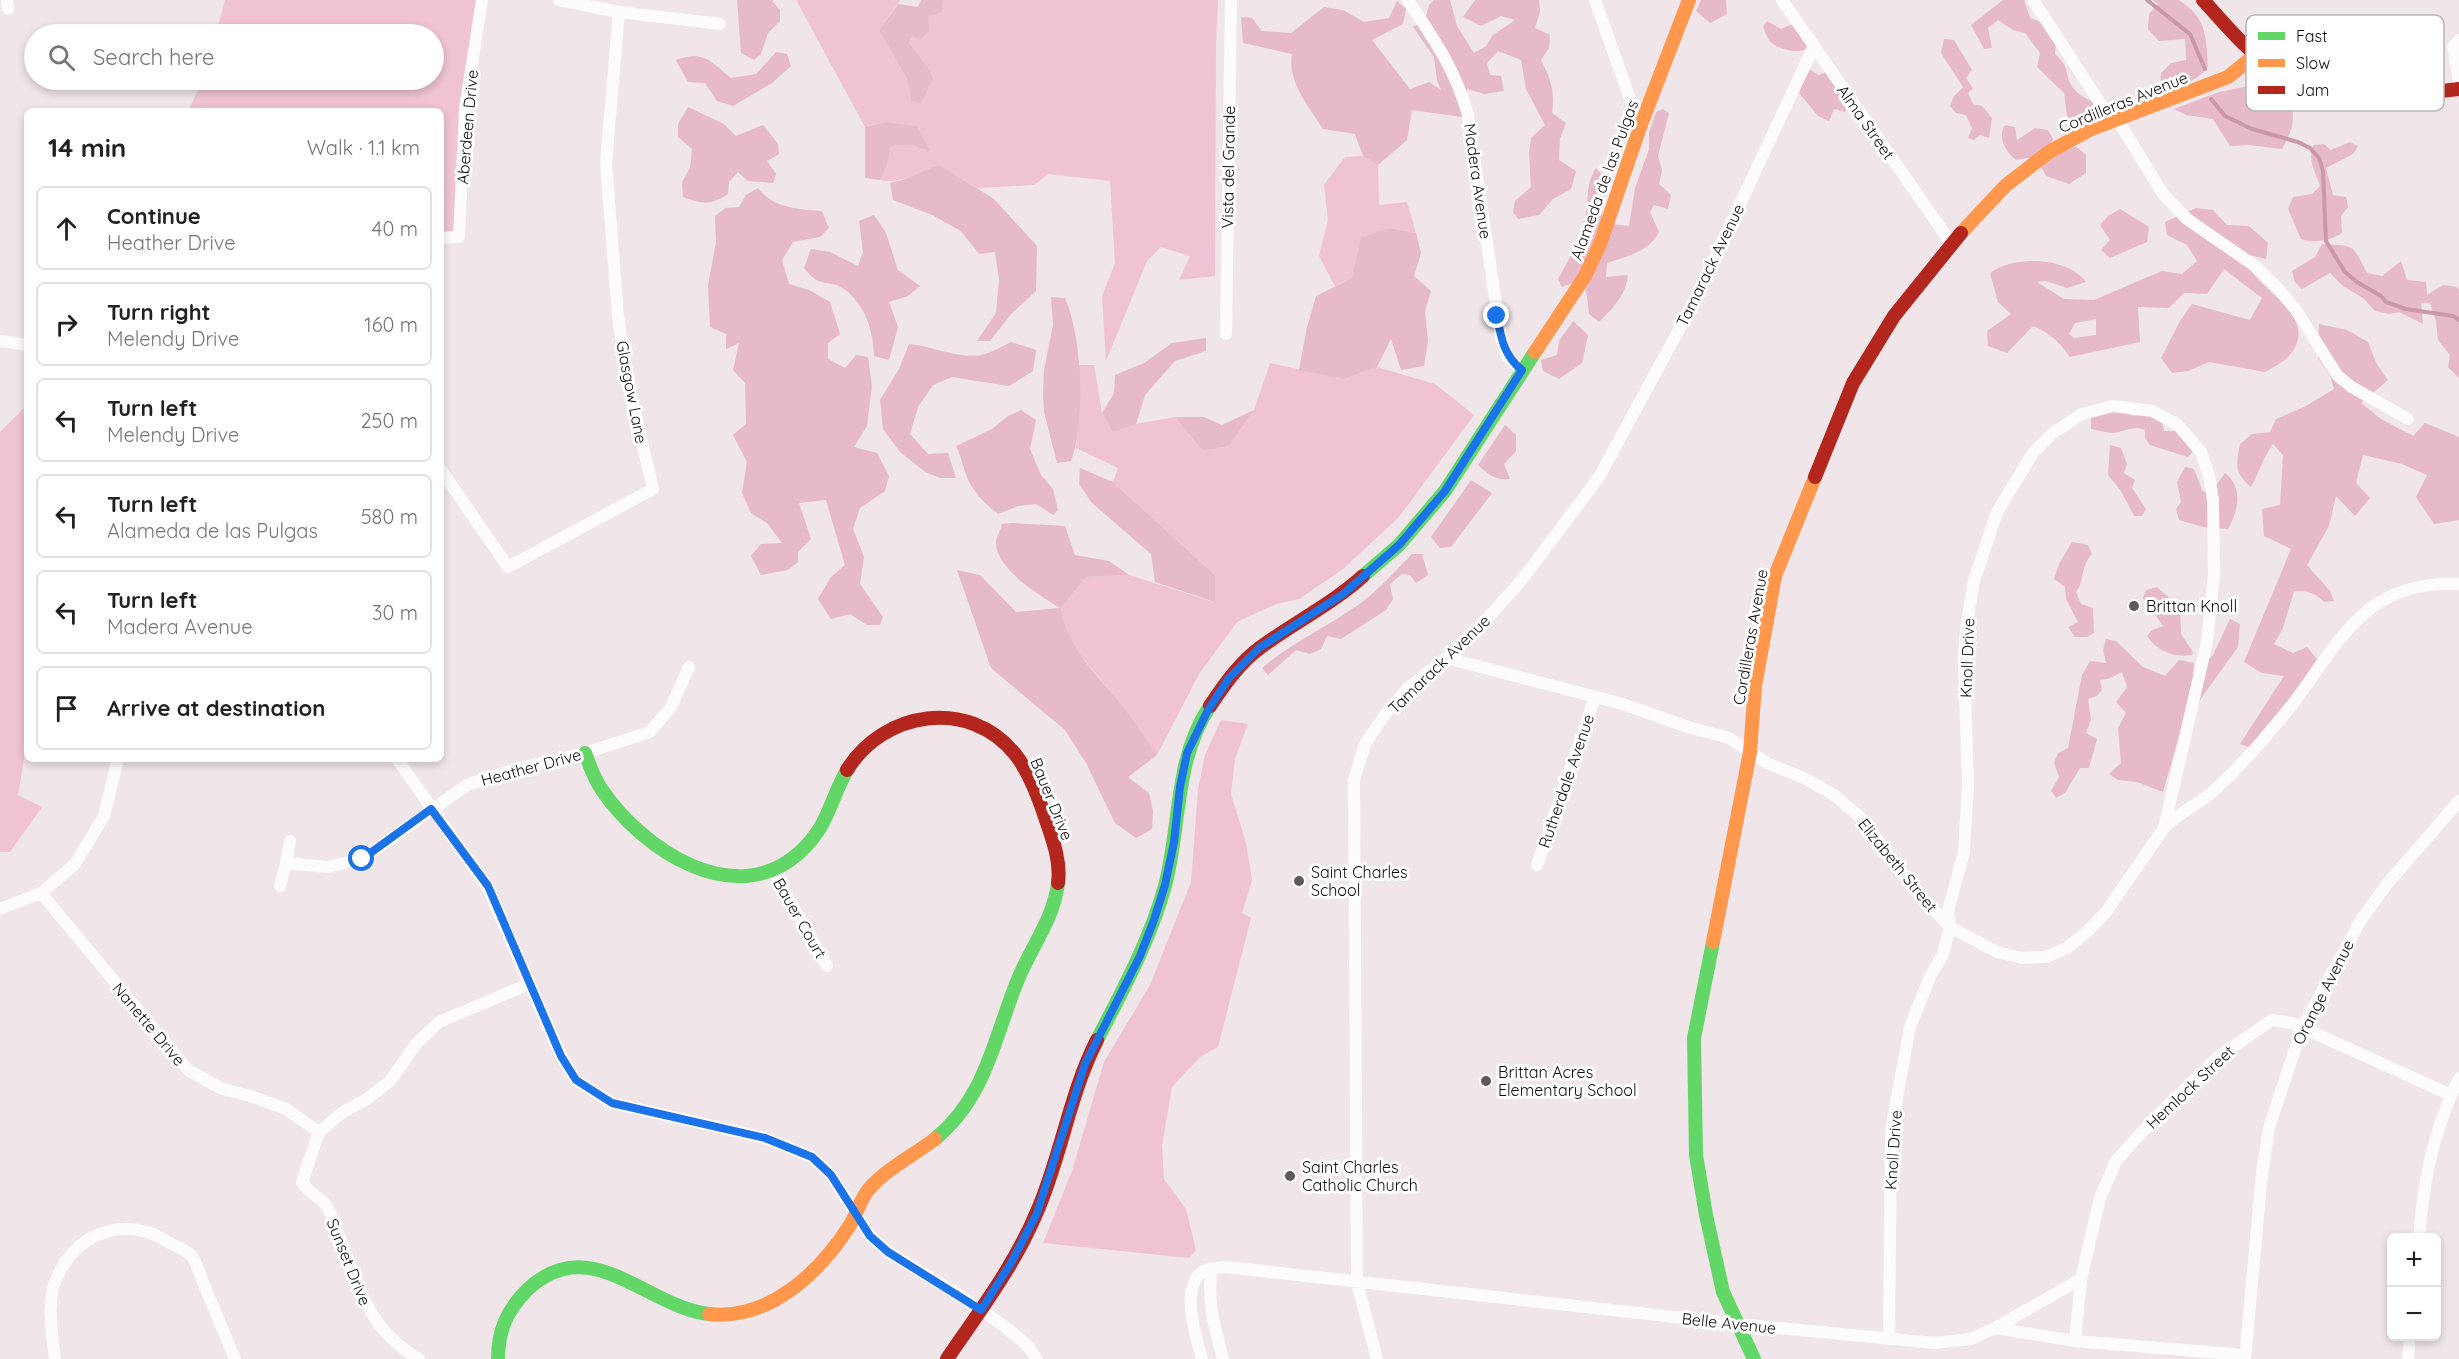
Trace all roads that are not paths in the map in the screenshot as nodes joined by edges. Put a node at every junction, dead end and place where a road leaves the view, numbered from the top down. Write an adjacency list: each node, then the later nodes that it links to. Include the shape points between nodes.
1 (482, 0): 21 (street, Aberdeen Drive, via 465,108 459,237)
2 (559, 0): 10 (street)
3 (1231, 0): 23 (street, Vista del Grande)
4 (1408, 0): 26 (street, Madera Avenue, via 1460,86 1468,115 1501,338 1508,357)
5 (1595, 0): 20 (street)
6 (1689, 0): 20 (street, Alameda de las Pulgas)
7 (1782, 0): 13 (street, Alma Street)
8 (2033, 0): 19 (street)
9 (2203, 0): 14 (street)
10 (619, 12): 11 (street); 28 (street, Glasgow Lane, via 606,163 627,382 653,489 508,567)
11 (720, 24)
12 (2459, 40): 16 (street, via 2453,47)
13 (1814, 45): 22 (street, Alma Street); 30 (street, Tamarack Avenue, via 1695,302 1599,477 1521,581)
14 (2246, 45)
15 (2246, 62): 19 (street, Cordilleras Avenue, via 2228,77)
16 (2459, 81)
17 (2459, 89): 18 (street)
18 (2444, 92)
19 (2115, 120): 22 (street, Cordilleras Avenue, via 2049,152 2005,186); 27 (street, via 2163,194 2187,219 2277,287 2337,375)
20 (1640, 128): 26 (street, Alameda de las Pulgas, via 1585,276)
21 (444, 238)
22 (1951, 243): 33 (street, Cordilleras Avenue, via 1894,316 1853,383 1818,464 1775,576 1755,686)
23 (1226, 334)
24 (0, 341): 25 (street)
25 (24, 345)
26 (1522, 370): 59 (street, Alameda de las Pulgas, via 1445,491 1399,545 1343,594 1259,648 1229,678 1208,710 1187,753 1174,842 1154,920 1085,1064 1037,1213)
27 (2408, 419)
28 (444, 474)
29 (2459, 584): 39 (street, Elizabeth Street, via 2437,583 2398,591 2368,609 2351,624 2290,707 2217,788)
30 (1446, 658): 32 (street, Elizabeth Street); 58 (street, Tamarack Avenue, via 1407,689 1384,716 1365,744 1354,780)
31 (689, 667): 34 (street, Heather Drive, via 671,707 650,732)
32 (1595, 697): 33 (street, Elizabeth Street, via 1729,738); 42 (street, Rutherdale Avenue)
33 (1750, 752): 47 (street, Elizabeth Street, via 1834,795 1861,818 1916,891); 60 (street, Cordilleras Avenue, via 1694,1038 1696,1155 1722,1293)
34 (585, 753): 38 (street, Heather Drive, via 467,784); 43 (street, Bauer Drive, via 601,788 631,826 664,850 717,874 742,877)
35 (117, 762): 45 (street, via 104,816 75,864)
36 (399, 762): 38 (street)
37 (2459, 801): 50 (street, Orange Avenue, via 2361,920)
38 (431, 809): 41 (street, Heather Drive, via 362,859 327,867); 49 (street, via 488,886)
39 (2163, 828): 47 (street, Elizabeth Street, via 2106,912 2067,948 2046,957 2022,958 1997,952); 47 (street, Knoll Drive, via 2207,642 2214,575 2213,500 2201,452 2178,425 2152,411 2113,406 2082,414 2053,433 2033,453 1997,512 1974,581 1964,659 1968,785 1964,852 1948,910)
40 (290, 841): 41 (street)
41 (286, 863): 44 (street)
42 (1537, 865)
43 (773, 871): 48 (street, Bauer Court); 54 (street, Bauer Drive, via 816,837 843,777 862,748 909,721 935,717 975,723 1005,743 1021,761 1059,865 1054,903 1019,976 968,1105 949,1126 868,1189)
44 (280, 886)
45 (41, 893): 46 (street); 53 (street, Nanette Drive, via 188,1070 220,1088 286,1109)
46 (0, 909)
47 (1950, 927): 62 (street, Knoll Drive, via 1943,954 1910,1027 1891,1130)
48 (827, 966)
49 (529, 984): 53 (street, via 438,1022 416,1044 390,1081); 54 (street, via 576,1080 612,1103 765,1138 812,1157 831,1175)
50 (2301, 1028): 52 (street, Hemlock Street); 57 (street, Hemlock Street, via 2272,1020 2218,1057 2116,1161 2100,1197); 65 (street, Orange Avenue, via 2269,1128)
51 (2459, 1078): 52 (street)
52 (2451, 1095): 55 (street, via 2426,1170)
53 (319, 1132): 68 (street, Sunset Drive, via 302,1182 325,1204 370,1314 400,1347)
54 (856, 1215): 59 (street, via 870,1236 888,1252); 69 (street, Bauer Drive, via 828,1255 795,1288 760,1307 728,1314 692,1313 609,1272 586,1267 558,1271 532,1286 513,1306 500,1331)
55 (2420, 1233)
56 (1212, 1268): 58 (street, Belle Avenue); 72 (street, via 1202,1272 1192,1285 1192,1324); 73 (street, via 1209,1303)
57 (2081, 1279): 61 (street); 63 (street, Hemlock Street)
58 (1357, 1283): 60 (street, Belle Avenue); 74 (street, Tamarack Avenue)
59 (981, 1310): 70 (street, Alameda de las Pulgas); 71 (street, via 1026,1344)
60 (1738, 1324): 62 (street, Belle Avenue); 75 (street, Cordilleras Avenue)
61 (1995, 1328): 62 (street, Belle Avenue, via 1971,1339 1934,1343); 63 (street)
62 (1888, 1339)
63 (2075, 1341): 65 (street)
64 (2410, 1341): 76 (street)
65 (2245, 1357)
66 (55, 1359): 67 (street, via 51,1321 58,1275 81,1245 98,1233 122,1228 161,1237 192,1256)
67 (236, 1359)
68 (419, 1359)
69 (498, 1359)
70 (947, 1359)
71 (1037, 1359)
72 (1202, 1359)
73 (1223, 1359)
74 (1377, 1359)
75 (1754, 1359)
76 (2408, 1359)

